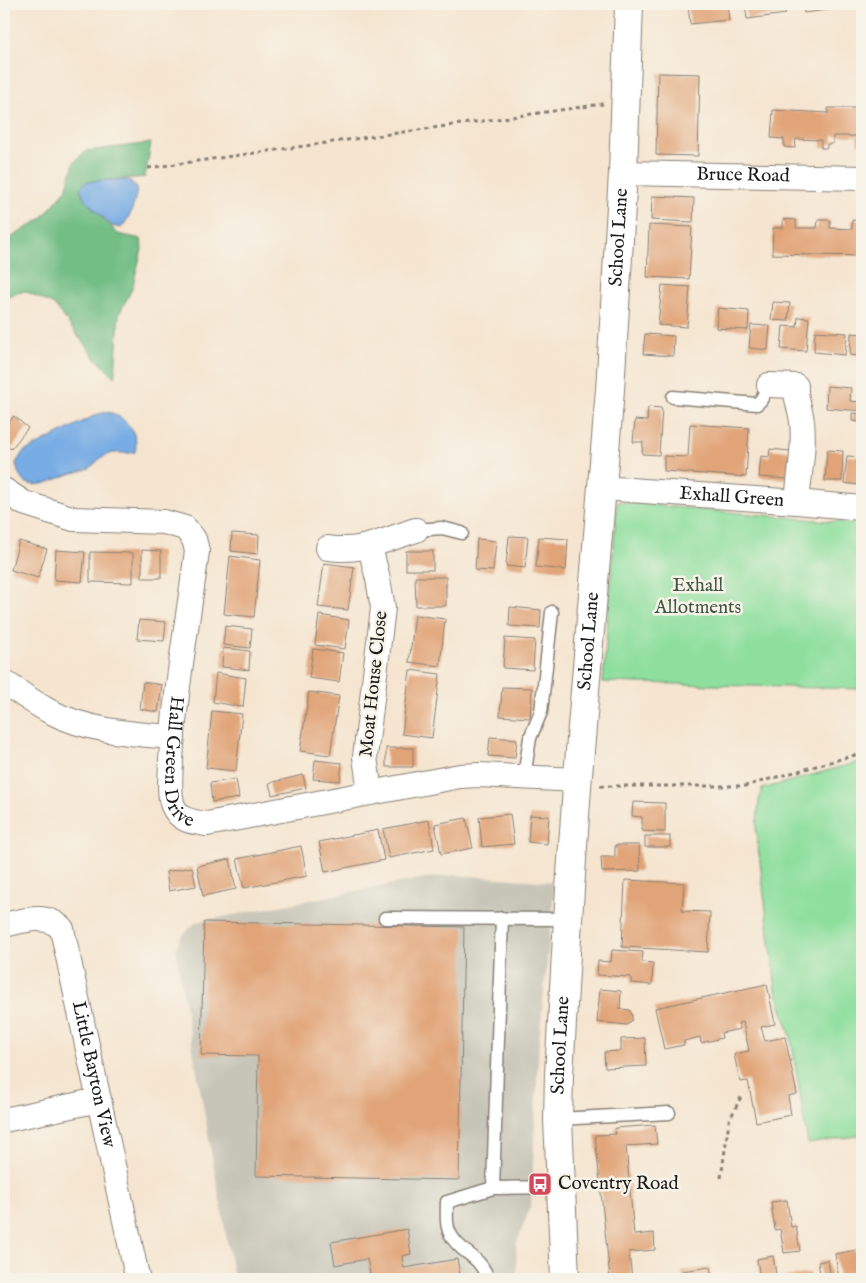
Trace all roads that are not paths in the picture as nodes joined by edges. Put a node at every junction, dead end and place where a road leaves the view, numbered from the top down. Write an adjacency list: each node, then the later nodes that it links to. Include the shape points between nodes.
1 (629, 4): 2 (street, School Lane)
2 (623, 173): 3 (street, Bruce Road); 6 (street, School Lane)
3 (862, 178)
4 (769, 385): 5 (lane, via 757,404); 8 (street, via 796,386 802,422)
5 (673, 397)
6 (602, 488): 8 (street, Exhall Green); 18 (street, School Lane)
7 (4, 490): 16 (street, Hall Green Drive, via 24,503 74,519 164,522 184,528 194,539 197,551)
8 (797, 502): 9 (street, Exhall Green)
9 (862, 508)
10 (416, 530): 11 (lane, via 442,528); 12 (street)
11 (462, 533)
12 (370, 547): 13 (street); 19 (street, Moat House Close, via 382,608 365,758)
13 (328, 548)
14 (552, 612): 17 (lane, via 541,712 530,738)
15 (4, 682): 16 (street, via 50,712 83,725 120,733)
16 (173, 737): 19 (street, Hall Green Drive, via 172,804 178,815 189,822 208,824)
17 (524, 777): 18 (street, Hall Green Drive); 19 (street, Hall Green Drive, via 460,776)
18 (578, 783): 22 (street, School Lane)
19 (370, 792)
20 (385, 918): 21 (lane)
21 (502, 918): 22 (lane); 29 (lane)
22 (568, 919): 27 (street, School Lane)
23 (4, 925): 24 (street, Little Bayton View, via 42,919 62,929)
24 (99, 1100): 26 (street); 30 (street, Little Bayton View)
25 (669, 1112): 27 (lane)
26 (4, 1120)
27 (558, 1120): 28 (street, School Lane)
28 (560, 1187): 29 (lane); 32 (street, School Lane)
29 (493, 1188): 31 (lane, via 447,1202 451,1237 480,1262)
30 (136, 1279)
31 (488, 1279)
32 (565, 1279)

